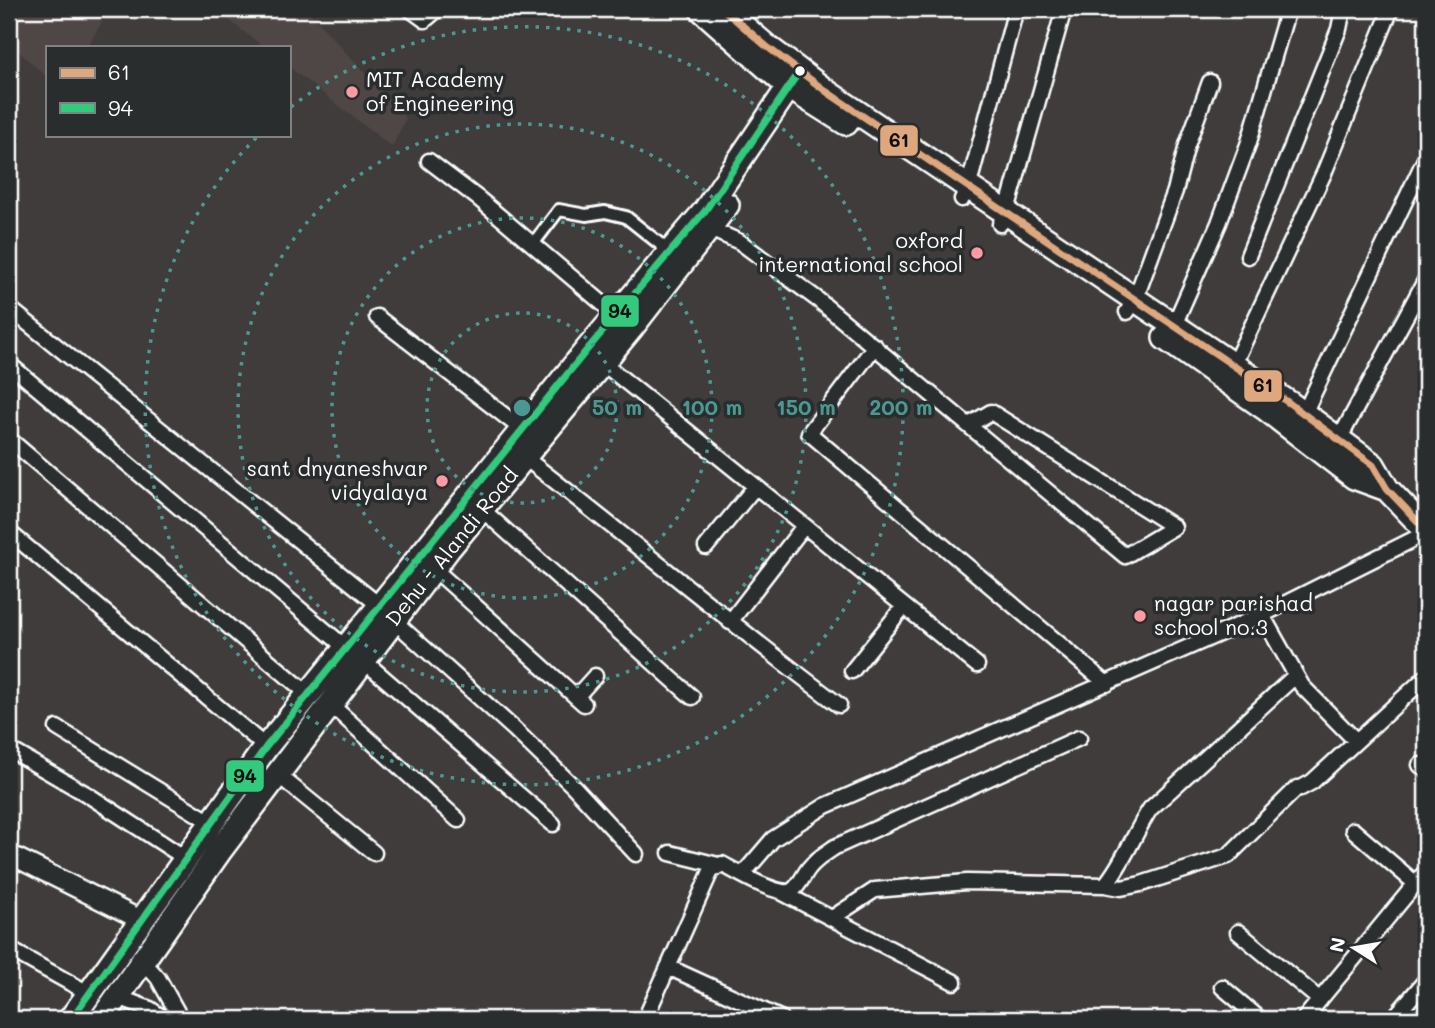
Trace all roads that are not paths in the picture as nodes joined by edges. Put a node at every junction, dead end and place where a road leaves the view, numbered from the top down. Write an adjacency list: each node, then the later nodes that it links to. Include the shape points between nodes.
1 (410, 9): 2 (street, via 425,20)
2 (438, 9)
3 (702, 9): 11 (main road)
4 (723, 9): 11 (main road)
5 (1016, 9): 14 (street)
6 (1064, 9): 15 (street)
7 (1288, 9): 25 (street, via 1249,142)
8 (1343, 9): 19 (street)
9 (1391, 9): 29 (street, via 1324,173)
10 (1210, 82): 21 (street)
11 (800, 84): 14 (main road); 16 (main road, Dehu - Alandi Road); 18 (main road, Dehu - Alandi Road)
12 (1426, 157): 30 (street)
13 (429, 160): 17 (street)
14 (965, 194): 15 (main road)
15 (1003, 219): 21 (main road)
16 (710, 229): 24 (main road, Dehu - Alandi Road); 26 (street, via 740,242)
17 (533, 244): 18 (street, via 559,211 606,212 626,218); 24 (street)
18 (670, 252): 24 (main road, Dehu - Alandi Road)
19 (1248, 256)
20 (1426, 279): 34 (street)
21 (1131, 306): 25 (main road)
22 (9, 308): 44 (street)
23 (377, 317): 32 (street)
24 (624, 321): 27 (main road, Dehu - Alandi Road)
25 (1170, 332): 29 (main road)
26 (875, 346): 31 (street); 53 (street, via 809,433)
27 (594, 357): 32 (main road, Dehu - Alandi Road); 35 (main road, Dehu - Alandi Road); 36 (street)
28 (9, 364): 47 (street)
29 (1227, 372): 30 (main road)
30 (1299, 422): 34 (main road)
31 (969, 425): 31 (street, via 991,412 1174,527 1125,556)
32 (523, 430): 37 (main road, Dehu - Alandi Road)
33 (9, 439): 54 (street)
34 (1334, 448): 39 (main road, via 1373,465 1387,489)
35 (524, 457): 37 (main road, Dehu - Alandi Road); 46 (street)
36 (755, 486): 38 (street); 41 (street)
37 (475, 503): 42 (main road, Dehu - Alandi Road); 44 (main road, Dehu - Alandi Road); 55 (street)
38 (804, 526): 43 (street); 46 (street)
39 (1426, 531): 45 (street)
40 (9, 532): 61 (street)
41 (706, 547)
42 (433, 568): 44 (main road, Dehu - Alandi Road); 51 (street, via 580,701)
43 (904, 606): 48 (street); 49 (street)
44 (387, 613): 47 (main road, Dehu - Alandi Road); 71 (street, via 574,787)
45 (1262, 615): 50 (street); 53 (street)
46 (730, 622): 57 (street)
47 (355, 654): 54 (main road, Dehu - Alandi Road); 56 (main road, Dehu - Alandi Road); 66 (street)
48 (977, 665)
49 (852, 671)
50 (1296, 675): 60 (street); 77 (street, via 1150,809)
51 (595, 676)
52 (1426, 677): 60 (street)
53 (1107, 684): 75 (street, via 825,806 773,839)
54 (308, 694): 61 (main road, Dehu - Alandi Road)
55 (692, 697)
56 (330, 704): 63 (main road, Dehu - Alandi Road); 64 (street)
57 (839, 705)
58 (57, 728): 65 (street)
59 (1079, 738): 78 (street, via 835,847 811,865 794,890)
60 (1356, 741): 77 (street, via 1312,782 1297,788 1228,856 1141,884)
61 (266, 747): 65 (main road, Dehu - Alandi Road)
62 (9, 749): 72 (street)
63 (277, 774): 68 (street); 84 (main road, Dehu - Alandi Road)
64 (458, 820)
65 (212, 823): 72 (main road, Dehu - Alandi Road)
66 (553, 824)
67 (1353, 830): 76 (street)
68 (374, 853)
69 (670, 853): 73 (street)
70 (9, 854): 80 (street)
71 (636, 854)
72 (185, 858): 80 (main road, Dehu - Alandi Road)
73 (718, 865): 75 (street); 85 (street, via 711,870)
74 (1426, 871): 76 (street)
75 (743, 874): 78 (street)
76 (1416, 884): 91 (street)
77 (1105, 885): 79 (street, via 967,882 875,890)
78 (783, 893): 79 (street)
79 (832, 918): 86 (street)
80 (143, 921): 82 (main road, Dehu - Alandi Road)
81 (1238, 932): 91 (street)
82 (125, 946): 84 (street); 89 (main road, Dehu - Alandi Road)
83 (9, 949): 89 (street)
84 (143, 961): 90 (main road, Dehu - Alandi Road); 95 (street)
85 (668, 967): 96 (street); 97 (street)
86 (954, 982)
87 (1222, 987): 98 (street)
88 (1424, 989): 100 (street)
89 (90, 994): 92 (main road, Dehu - Alandi Road)
90 (118, 997): 93 (main road, Dehu - Alandi Road); 94 (street)
91 (1320, 1000): 99 (street)
92 (71, 1019)
93 (102, 1019)
94 (164, 1019)
95 (181, 1019)
96 (645, 1019)
97 (782, 1019)
98 (1260, 1019)
99 (1304, 1019)
100 (1393, 1019)

